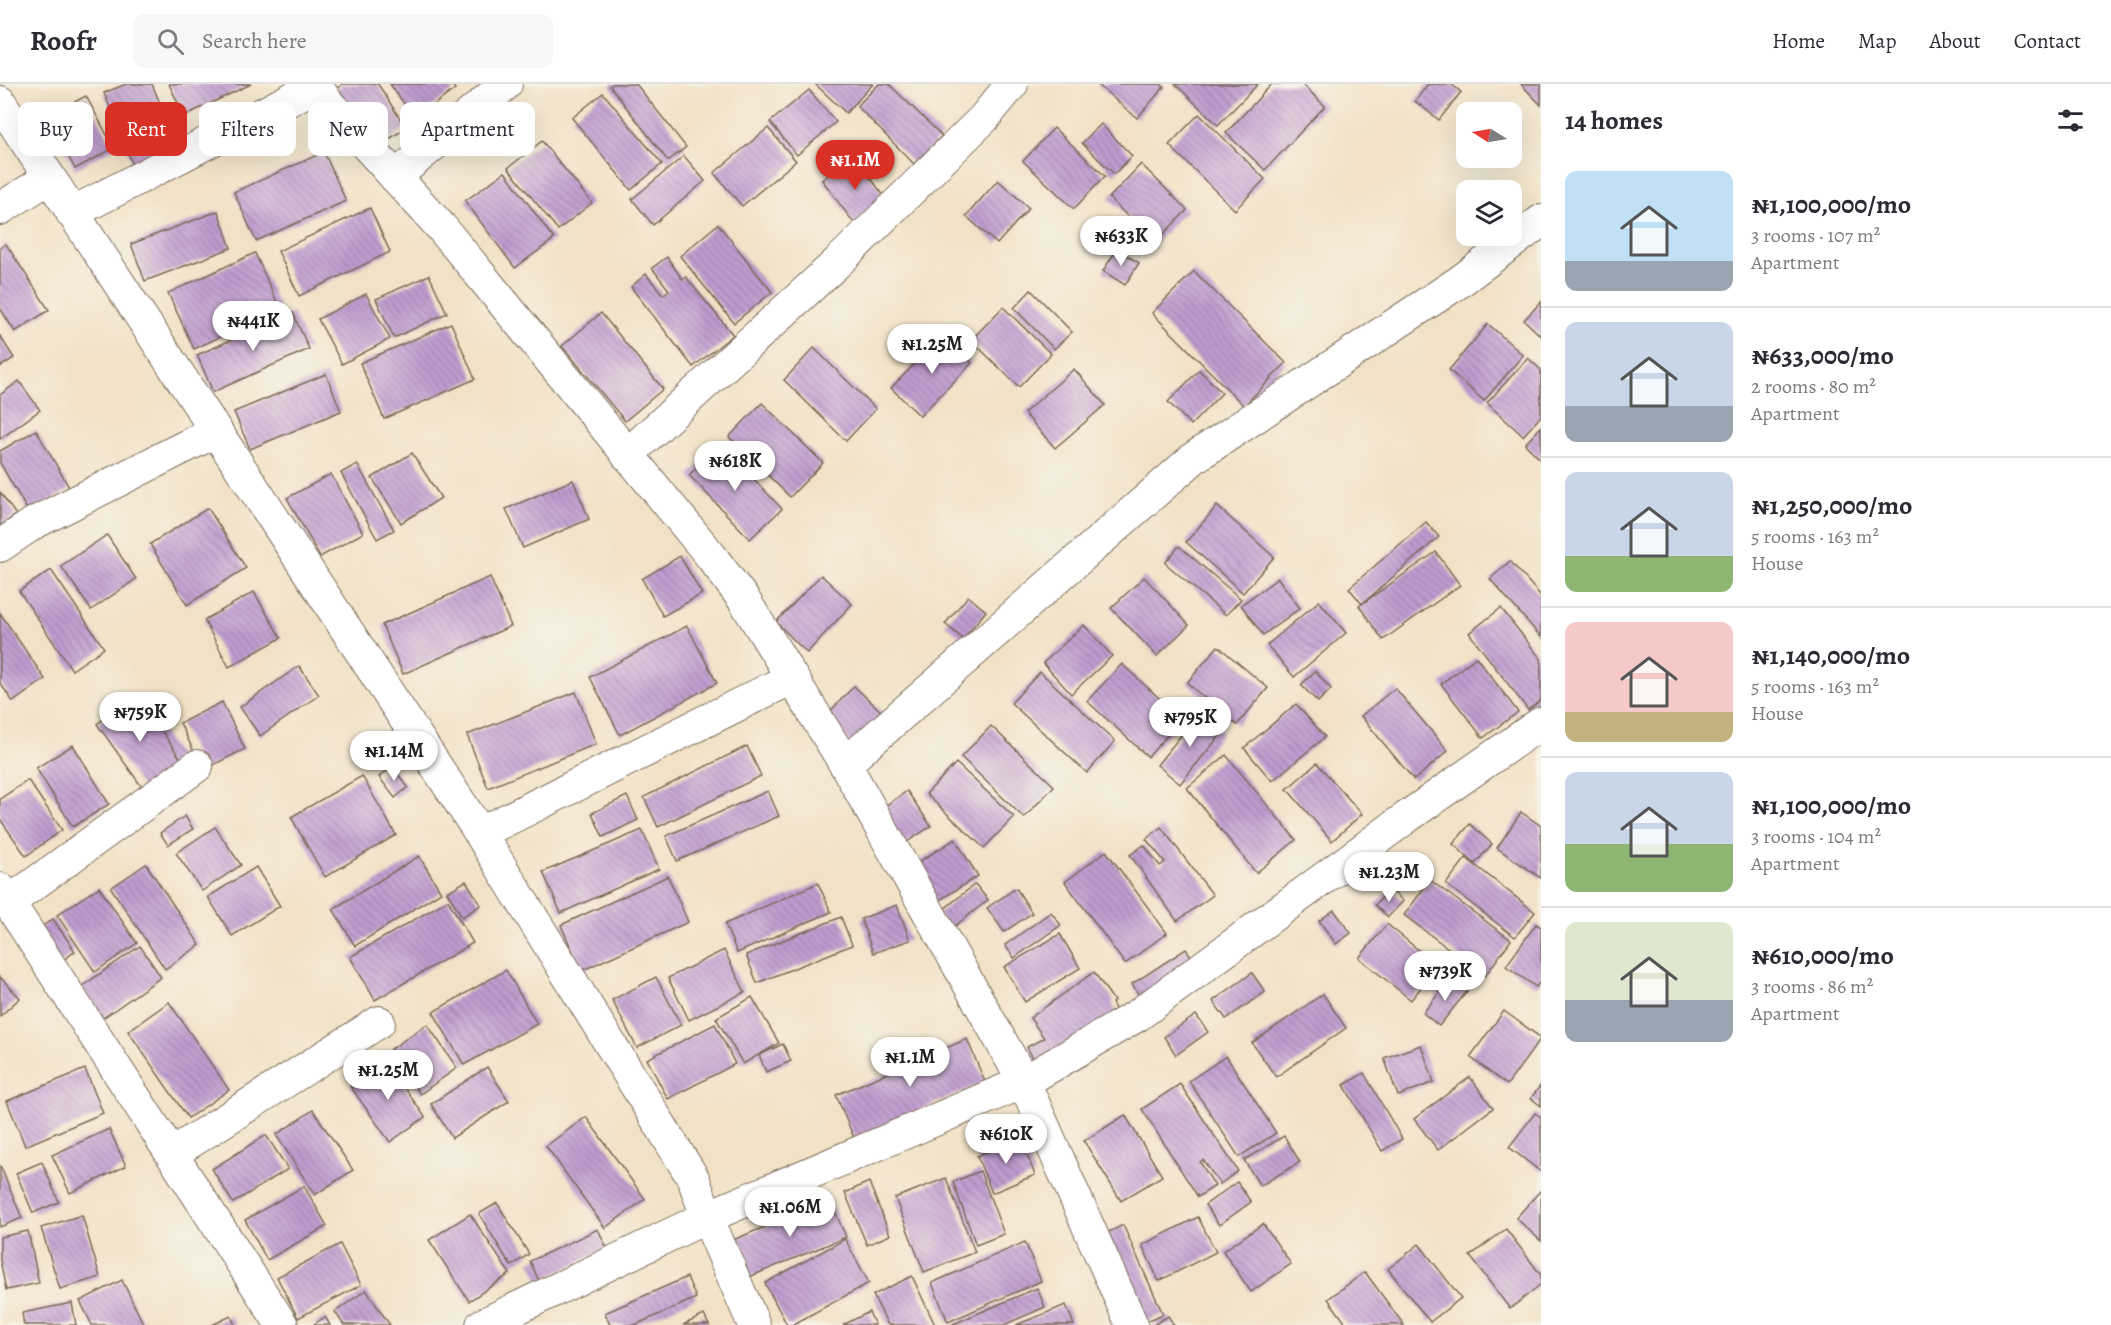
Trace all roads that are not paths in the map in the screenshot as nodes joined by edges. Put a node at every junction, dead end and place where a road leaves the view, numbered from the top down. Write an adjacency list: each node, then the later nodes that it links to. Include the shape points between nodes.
1 (506, 84): 5 (street)
2 (1012, 84): 11 (street, via 984,118 838,262)
3 (316, 85): 5 (street); 8 (street)
4 (0, 102): 6 (street)
5 (395, 177): 11 (street, via 441,227)
6 (49, 178): 7 (street); 8 (street)
7 (0, 209)
8 (72, 213): 10 (street)
9 (1541, 221): 15 (street, via 1459,282 1195,457)
10 (216, 432): 12 (street, via 34,523); 17 (street)
11 (627, 455): 13 (street, via 744,600)
12 (0, 546)
13 (792, 678): 15 (street); 17 (street)
14 (1541, 723): 20 (street, via 1138,1015)
15 (845, 764): 20 (street)
16 (197, 766): 18 (street)
17 (480, 833): 22 (street, via 693,1178)
18 (5, 896): 21 (street)
19 (379, 1022): 21 (street)
20 (1024, 1082): 22 (street); 26 (street)
21 (173, 1153): 23 (street)
22 (707, 1217): 24 (street); 25 (street)
23 (282, 1325)
24 (482, 1325)
25 (754, 1325)
26 (1131, 1325)

